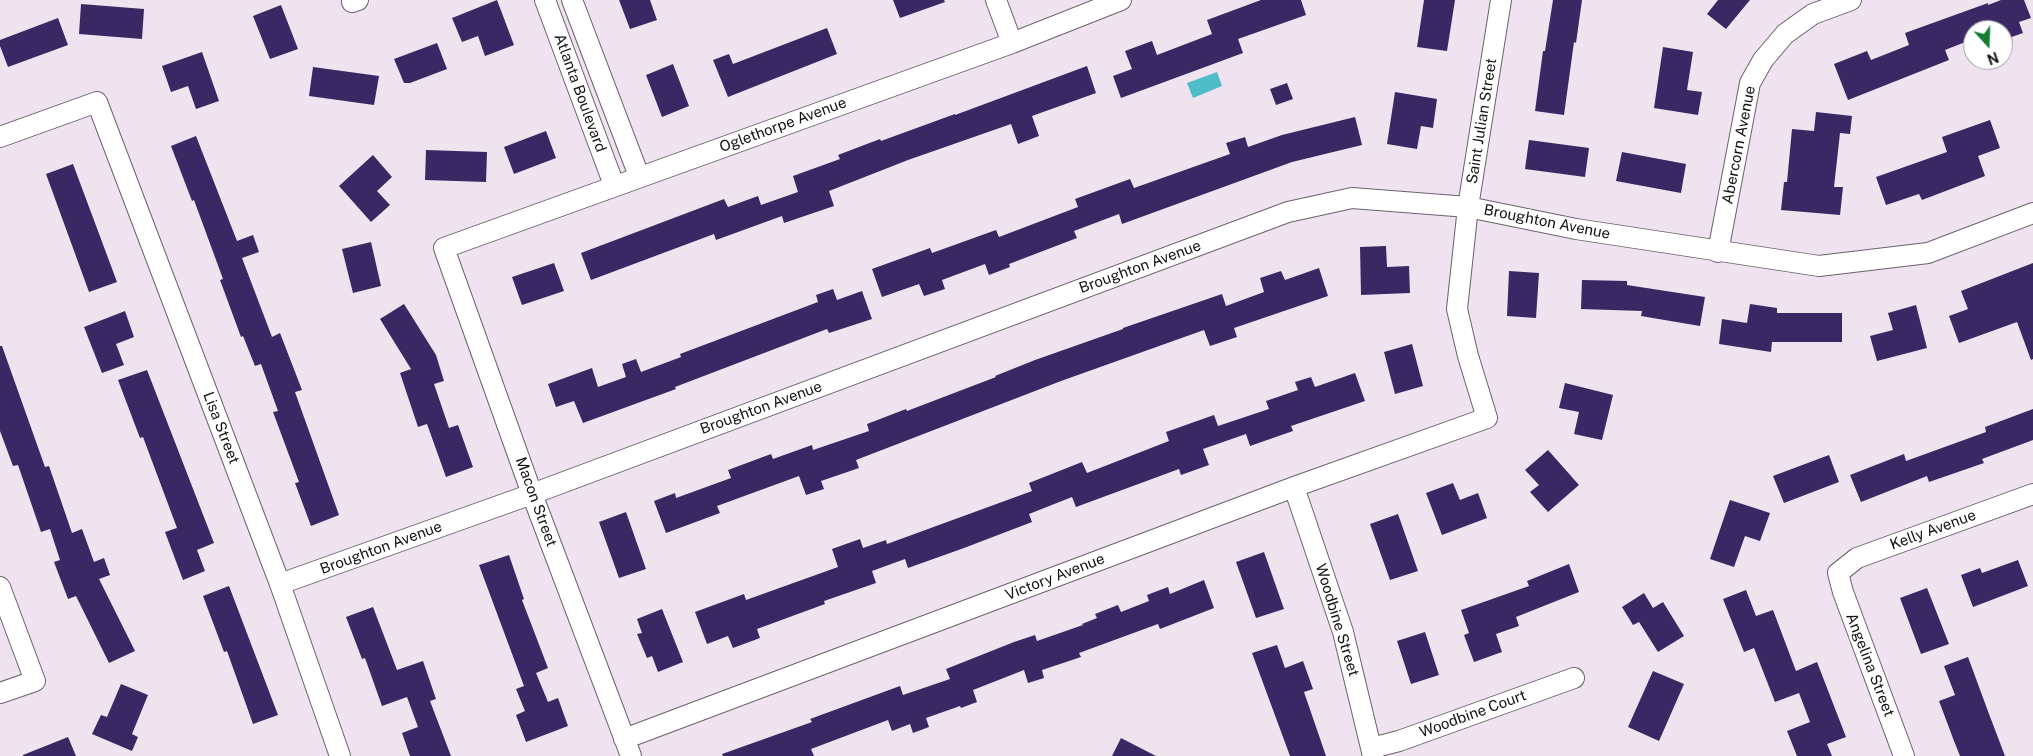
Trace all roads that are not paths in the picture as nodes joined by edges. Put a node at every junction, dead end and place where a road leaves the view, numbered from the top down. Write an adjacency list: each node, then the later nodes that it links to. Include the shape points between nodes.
1 (545, 0): 10 (street, Atlanta Boulevard)
2 (572, 0): 9 (street, Atlanta Boulevard)
3 (996, 0): 7 (street)
4 (1121, 0): 7 (street, Oglethorpe Avenue)
5 (1501, 0): 11 (street, Saint Julian Street)
6 (1851, 0): 14 (street, Abercorn Avenue, via 1813,14 1785,34 1763,60 1750,83)
7 (1012, 43): 9 (street, Oglethorpe Avenue)
8 (0, 137): 20 (street, Lisa Street, via 97,102)
9 (639, 176): 10 (street, Oglethorpe Avenue)
10 (614, 185): 13 (street, Oglethorpe Avenue)
11 (1468, 207): 14 (street, Broughton Avenue, via 1576,229); 15 (street, Saint Julian Street, via 1457,309); 17 (street, Broughton Avenue, via 1352,198 1288,212)
12 (2033, 213): 14 (street, Broughton Avenue, via 1928,253 1819,266)
13 (444, 248): 17 (street, Macon Street)
14 (1718, 252)
15 (1487, 418): 16 (street, Victory Avenue)
16 (1294, 487): 24 (street, Victory Avenue); 25 (street, Woodbine Street, via 1343,632)
17 (532, 494): 20 (street, Broughton Avenue); 24 (street, Macon Street)
18 (2033, 494): 19 (street, Kelly Avenue, via 1857,558)
19 (1838, 573): 27 (street, Angelina Street)
20 (280, 584): 26 (street, Lisa Street)
21 (0, 586): 23 (street, via 35,681)
22 (1574, 678): 25 (street, Woodbine Court)
23 (0, 694)
24 (628, 747)
25 (1372, 752)
26 (340, 756)
27 (1904, 756)

